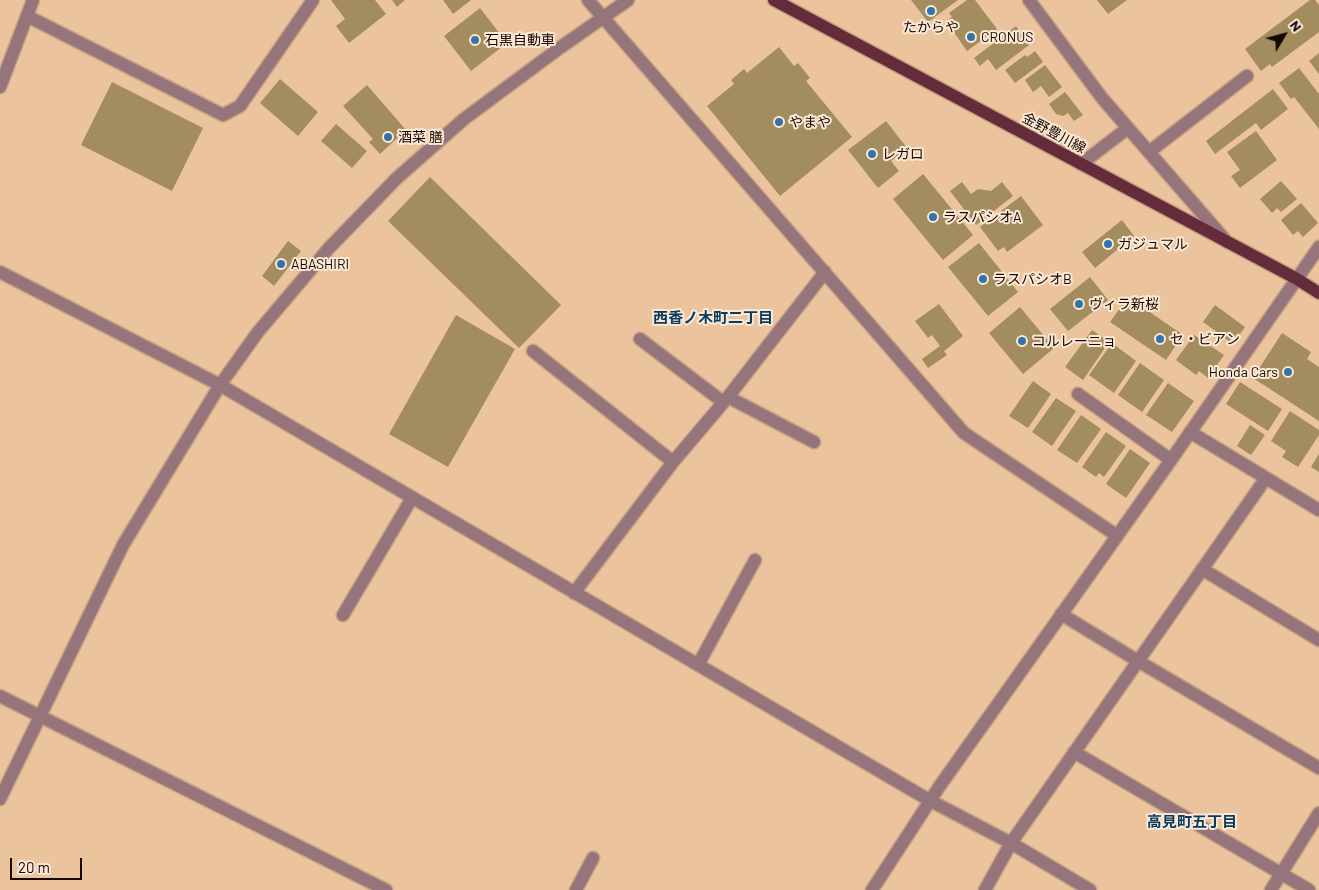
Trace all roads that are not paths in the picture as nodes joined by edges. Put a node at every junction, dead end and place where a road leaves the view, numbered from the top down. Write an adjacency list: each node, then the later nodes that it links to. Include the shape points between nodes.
1 (33, 0): 7 (street)
2 (313, 0): 7 (street, via 240,106 223,115)
3 (588, 0): 8 (street)
4 (628, 0): 8 (street)
5 (774, 0): 13 (main road, 金野豊川線)
6 (1030, 0): 11 (street)
7 (27, 16): 10 (street)
8 (604, 18): 17 (street); 22 (street, via 464,119 397,178 329,248 258,332)
9 (1248, 76): 12 (street)
10 (0, 88)
11 (1128, 128): 12 (street); 13 (street)
12 (1149, 152): 14 (street)
13 (1081, 164): 14 (main road, 金野豊川線)
14 (1229, 243): 18 (main road, 金野豊川線)
15 (1319, 247): 18 (street)
16 (0, 272): 22 (street)
17 (824, 272): 24 (street); 32 (street, via 964,433)
18 (1296, 279): 19 (main road, 金野豊川線); 25 (street)
19 (1319, 293)
20 (640, 339): 24 (street)
21 (533, 351): 28 (street)
22 (220, 384): 30 (street); 42 (street, via 123,544)
23 (1078, 394): 27 (street)
24 (726, 399): 26 (street); 28 (street)
25 (1190, 432): 27 (street); 29 (street)
26 (814, 442)
27 (1171, 460): 32 (street)
28 (673, 462): 35 (street)
29 (1266, 478): 31 (street); 34 (street)
30 (412, 498): 35 (street); 37 (street)
31 (1319, 510)
32 (1116, 535): 36 (street)
33 (756, 560): 40 (street)
34 (1202, 569): 38 (street); 39 (street)
35 (574, 593): 40 (street)
36 (1061, 614): 39 (street); 46 (street)
37 (343, 615)
38 (1319, 640)
39 (1138, 661): 43 (street); 44 (street)
40 (698, 665): 46 (street)
41 (0, 696): 42 (street)
42 (41, 716): 45 (street); 51 (street)
43 (1074, 752): 48 (street); 50 (street)
44 (1319, 768)
45 (0, 799)
46 (930, 800): 48 (street); 53 (street)
47 (1319, 813): 50 (street)
48 (1011, 844): 54 (street); 55 (street)
49 (593, 858): 52 (street)
50 (1282, 874): 56 (street); 57 (street)
51 (386, 890)
52 (576, 890)
53 (872, 890)
54 (985, 890)
55 (1090, 890)
56 (1271, 890)
57 (1309, 890)

